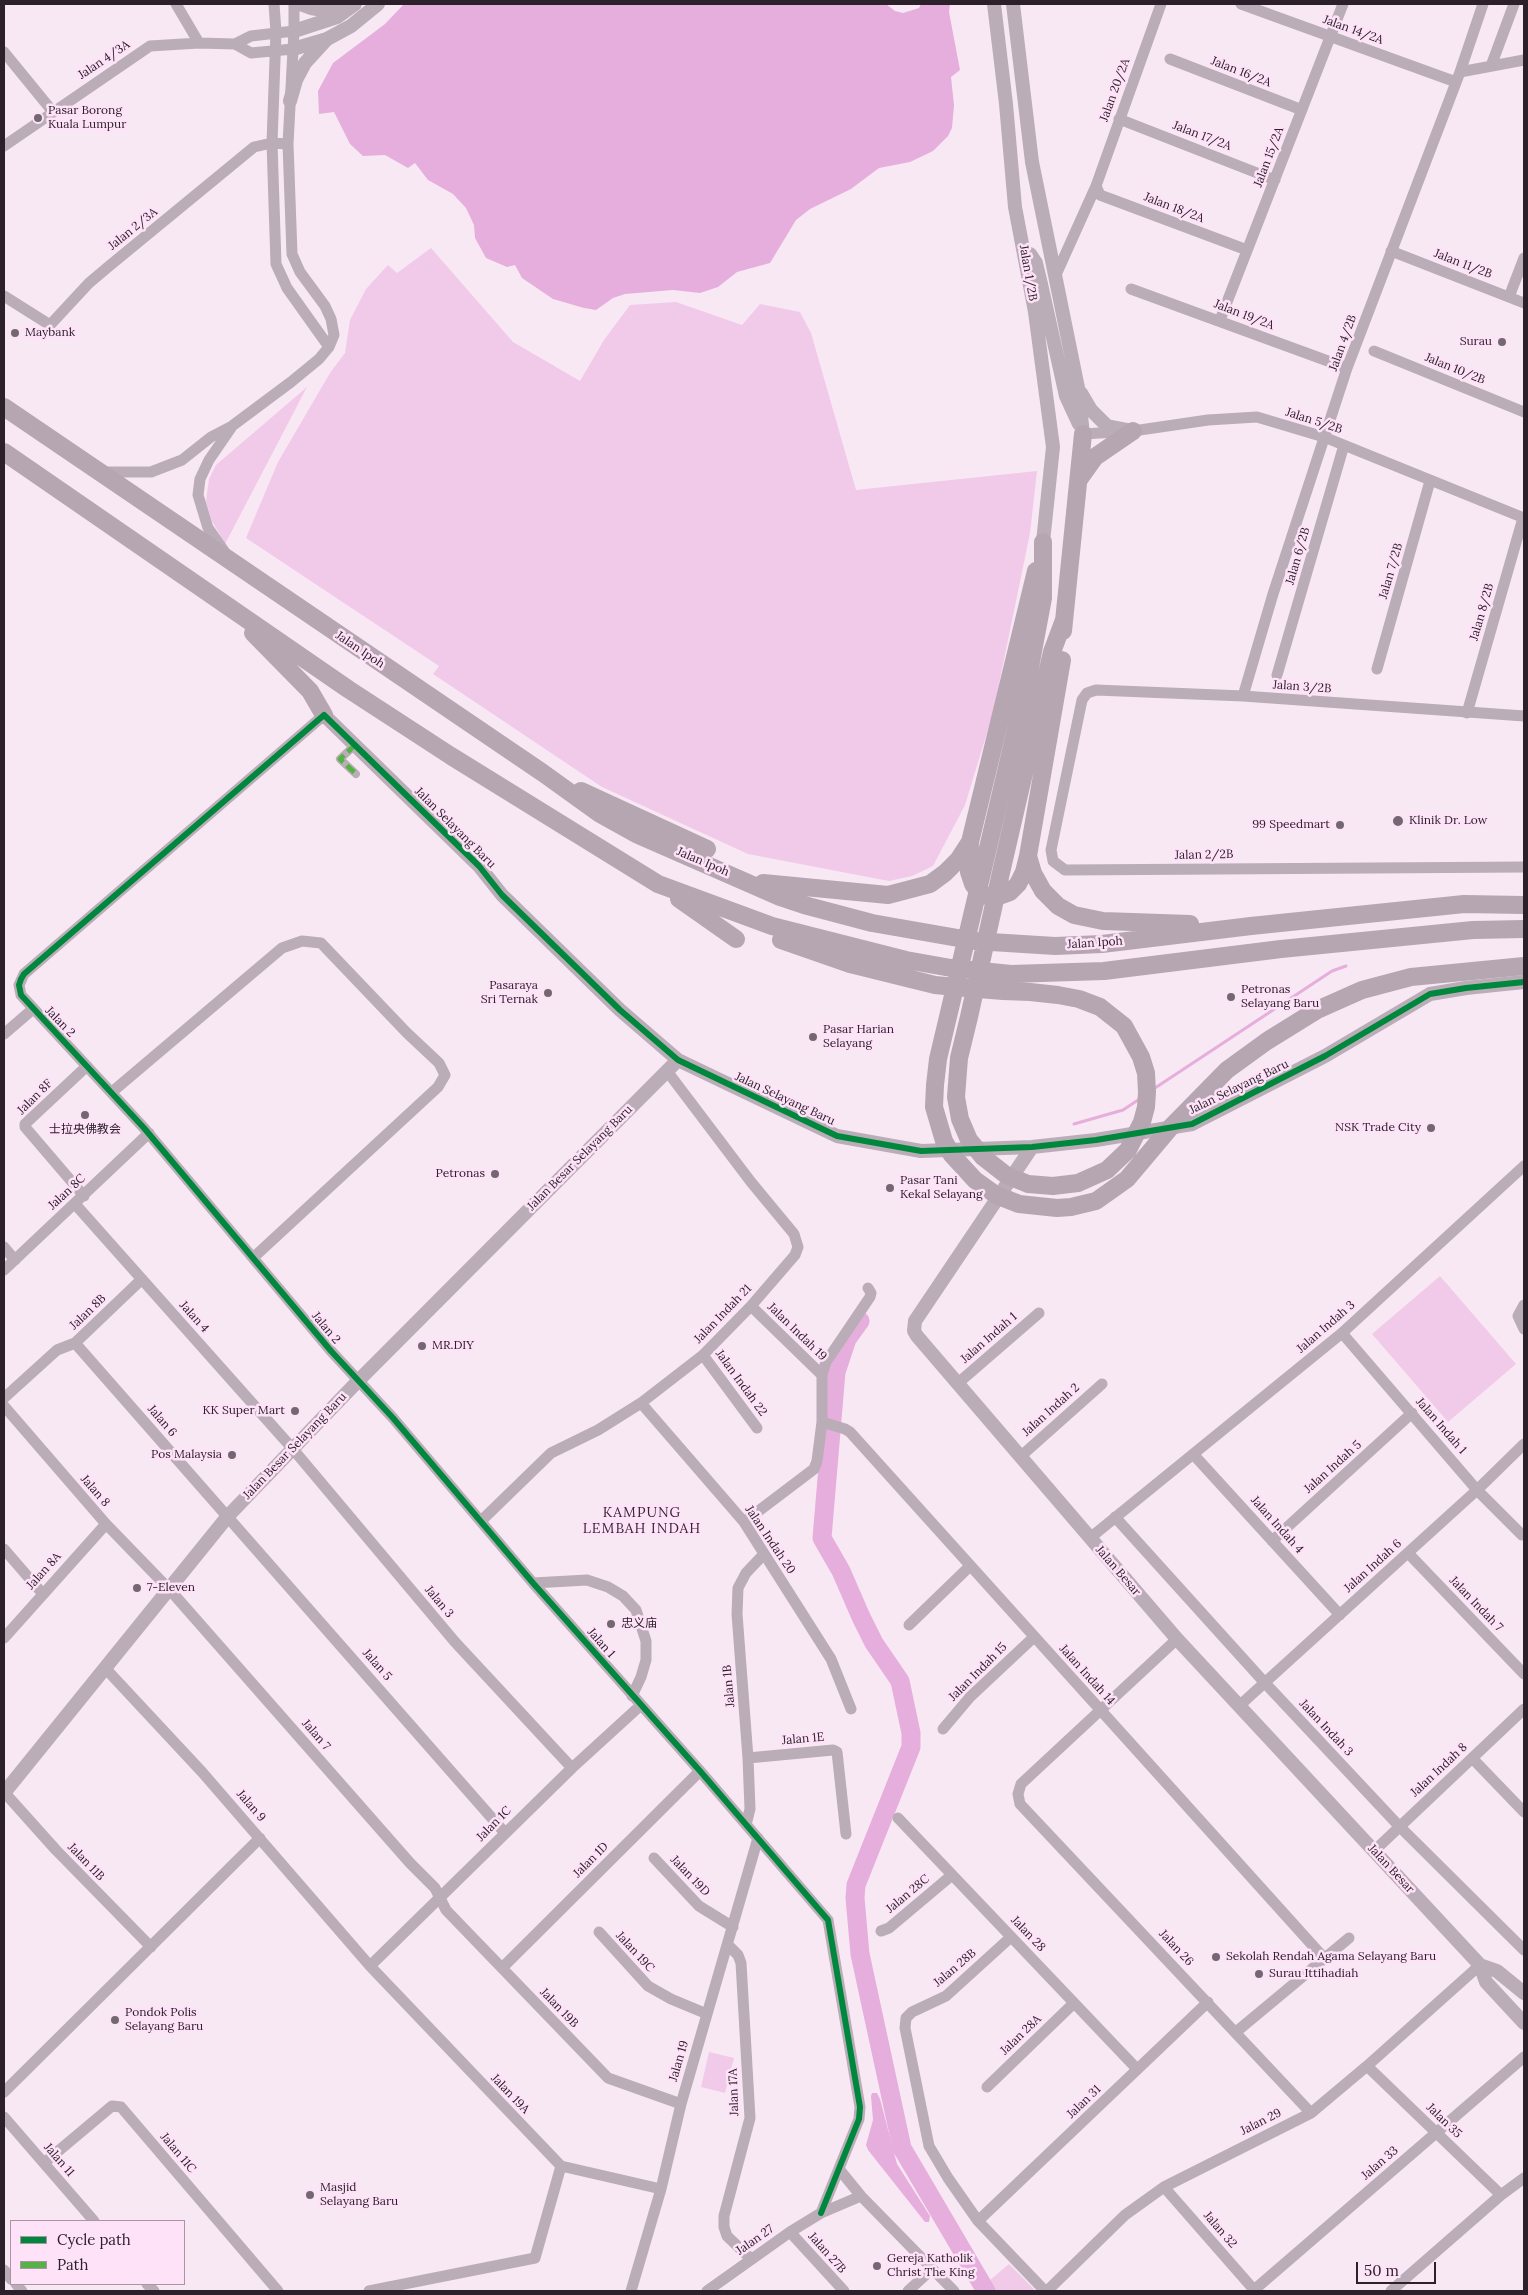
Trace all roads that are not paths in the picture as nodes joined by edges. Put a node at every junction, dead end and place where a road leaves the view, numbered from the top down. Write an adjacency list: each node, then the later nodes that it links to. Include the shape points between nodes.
1 (176, 4): 19 (street)
2 (274, 4): 16 (street)
3 (294, 4): 15 (street)
4 (300, 4): 5 (street, via 329,11)
5 (349, 4)
6 (355, 4): 15 (street, via 337,17)
7 (378, 4): 18 (street, via 351,26)
8 (994, 4): 37 (street, Jalan 1/2B, via 1015,207)
9 (1013, 4): 41 (street, Jalan 1/2B, via 1032,162)
10 (1161, 4): 31 (street, Jalan 20/2A)
11 (1241, 4): 17 (street, Jalan 14/2A)
12 (1343, 4): 17 (street, Jalan 15/2A)
13 (1483, 4): 27 (street, Jalan 4/2B)
14 (1514, 4): 26 (street)
15 (294, 31): 16 (street, Jalan 4/3A); 21 (street)
16 (276, 32): 20 (street, Jalan 4/3A, via 251,36); 23 (street)
17 (1330, 36): 27 (street, Jalan 14/2A); 29 (street, Jalan 15/2A)
18 (327, 39): 21 (street); 28 (street, via 305,63)
19 (199, 43): 20 (street, Jalan 4/3A); 30 (street, Jalan 4/3A, via 150,46)
20 (235, 44): 23 (street, Jalan 4/3A, via 251,53)
21 (293, 49): 23 (street, Jalan 4/3A); 28 (street)
22 (4, 52): 30 (street)
23 (274, 52): 32 (street)
24 (1170, 59): 29 (street, Jalan 16/2A)
25 (1524, 60): 26 (street)
26 (1491, 66): 27 (street)
27 (1458, 77): 39 (street, Jalan 4/2B)
28 (290, 102): 33 (street)
29 (1302, 110): 35 (street, Jalan 15/2A)
30 (53, 112): 34 (street, Jalan 4/3A)
31 (1119, 119): 35 (street, Jalan 17/2A); 36 (street, Jalan 20/2A)
32 (272, 143): 33 (street, Jalan 2/3A); 43 (street, Jalan 2/3A, via 254,147 108,266 50,325); 47 (street, via 276,264 287,288)
33 (288, 144): 47 (street, via 292,254 300,272 332,319 334,335)
34 (4, 146)
35 (1275, 180): 38 (street, Jalan 15/2A)
36 (1096, 186): 38 (street, Jalan 18/2A, via 1100,195); 41 (street, Jalan 20/2A)
37 (1022, 241): 55 (street, via 1036,263 1066,396); 63 (street, Jalan 1/2B, via 1054,447)
38 (1247, 250): 46 (street, Jalan 15/2A)
39 (1391, 251): 44 (street, Jalan 11/2B); 49 (street, Jalan 4/2B)
40 (1524, 258): 44 (street)
41 (1055, 277): 50 (street, Jalan 1/2B)
42 (1131, 288): 46 (street, Jalan 19/2A)
43 (4, 296)
44 (1509, 297): 45 (street, Jalan 11/2B)
45 (1524, 303)
46 (1220, 320): 49 (street, Jalan 19/2A)
47 (330, 347): 53 (street)
48 (1374, 351): 52 (street, Jalan 10/2B)
49 (1348, 368): 56 (street, Jalan 4/2B)
50 (1078, 388): 54 (street, via 1091,410 1107,426); 55 (street, Jalan 1/2B)
51 (4, 408): 59 (highway, Jalan Ipoh)
52 (1524, 412)
53 (232, 426): 59 (street, via 168,467 131,474); 64 (street, via 209,460 200,479 198,495 208,528)
54 (1133, 431): 55 (street, Jalan 5/2B); 56 (street, Jalan 5/2B, via 1208,420 1257,418); 60 (highway, via 1095,457)
55 (1083, 434): 60 (highway)
56 (1324, 437): 57 (street, Jalan 5/2B); 70 (street, Jalan 4/2B)
57 (1344, 445): 61 (street, Jalan 5/2B); 68 (street, Jalan 6/2B)
58 (4, 452): 65 (highway)
59 (97, 472): 64 (highway, Jalan Ipoh)
60 (1079, 479): 66 (highway)
61 (1430, 481): 62 (street, Jalan 5/2B); 67 (street, Jalan 7/2B)
62 (1523, 518): 72 (street, Jalan 8/2B)
63 (1043, 542): 78 (highway); 89 (highway, via 1043,598 1027,683 938,1059 935,1085 934,1107 938,1124 952,1155 975,1180 1019,1204 1058,1208 1085,1204 1107,1195 1127,1179 1216,1080 1239,1060 1291,1025 1347,996 1411,977)
64 (242, 570): 76 (highway, Jalan Ipoh)
65 (231, 608): 69 (highway); 73 (highway, via 310,691)
66 (1064, 620): 80 (highway, via 1063,652); 84 (highway, via 1052,652 1000,877 956,1078 956,1097 960,1119 969,1140 983,1157 1006,1175 1028,1184 1066,1186 1107,1170 1128,1150 1142,1122 1147,1092 1141,1057 1124,1026 1100,1007 1080,998 1030,992 935,985 850,964 783,941)
67 (1377, 669)
68 (1277, 676)
69 (348, 689): 73 (highway, via 322,690); 83 (highway)
70 (1243, 696): 71 (street, Jalan 3/2B, via 1096,690 1087,693); 72 (street, Jalan 3/2B)
71 (1082, 700): 81 (street, Jalan 2/2B, via 1051,850 1053,861 1065,870)
72 (1467, 713): 74 (street, Jalan 3/2B)
73 (324, 715): 75 (street, Jalan Selayang Baru); 90 (street, Jalan 2, via 24,974 19,990)
74 (1524, 716)
75 (355, 744): 77 (street, via 340,759); 92 (street, Jalan Selayang Baru, via 479,866 509,902 620,1010)
76 (543, 773): 79 (highway); 82 (highway, Jalan Ipoh, via 600,814 636,834)
77 (356, 774)
78 (970, 842): 80 (highway, via 971,878 979,892 987,896 1005,894 1018,884); 82 (highway, via 959,859 930,884 888,895)
79 (706, 849)
80 (1028, 856): 86 (highway, via 1043,891 1074,916 1103,921)
81 (1524, 868)
82 (746, 880): 86 (highway, Jalan Ipoh, via 780,897 837,915 1000,943 1102,944)
83 (658, 884): 84 (highway); 88 (highway)
84 (701, 900): 87 (highway, via 772,926 848,947 951,968 1011,974 1104,971 1291,948 1473,930)
85 (1524, 905): 86 (highway, Jalan Ipoh, via 1464,904)
86 (1251, 926)
87 (1524, 929)
88 (736, 939)
89 (1523, 972): 97 (street, Jalan Selayang Baru, via 1430,994 1310,1064 1192,1124)
90 (33, 1009): 91 (street); 93 (street, Jalan 2)
91 (4, 1034)
92 (678, 1060): 94 (street, Jalan Besar Selayang Baru); 97 (street, Jalan Selayang Baru, via 837,1136 921,1151)
93 (87, 1066): 95 (street, Jalan 2); 99 (street, Jalan 8F, via 25,1128)
94 (667, 1070): 107 (street, Jalan Indah 21, via 798,1240 795,1255); 114 (street, Jalan Besar Selayang Baru)
95 (112, 1092): 96 (street, Jalan 2); 101 (street, via 282,948 302,941 321,943 439,1063 446,1075 438,1087)
96 (149, 1133): 99 (street, Jalan 8C); 101 (street, Jalan 2)
97 (1032, 1147): 115 (street, Jalan Besar, via 914,1321 914,1331 920,1342)
98 (1524, 1166): 110 (street, Jalan Indah 3)
99 (79, 1200): 102 (street, Jalan 8C); 104 (street, Jalan 4)
100 (4, 1247): 102 (street)
101 (254, 1257): 114 (street, Jalan 2)
102 (15, 1260): 103 (street, Jalan 8C)
103 (4, 1270)
104 (142, 1279): 111 (street, Jalan 8B); 124 (street, Jalan 4)
105 (868, 1288): 113 (street, via 870,1297 826,1362)
106 (1524, 1305): 109 (street, via 1518,1316)
107 (750, 1306): 112 (street, Jalan Indah 21); 113 (street, Jalan Indah 19)
108 (1039, 1313): 115 (street, Jalan Indah 1)
109 (1524, 1329)
110 (1342, 1333): 120 (street, Jalan Indah 1); 125 (street, Jalan Indah 3)
111 (75, 1343): 117 (street, Jalan 8B, via 57,1350); 128 (street, Jalan 6)
112 (703, 1355): 118 (street, Jalan Indah 21); 122 (street, Jalan Indah 22)
113 (822, 1375): 121 (street, Jalan Indah 19)
114 (358, 1381): 124 (street, Jalan Besar Selayang Baru); 130 (street, Jalan 1)
115 (957, 1384): 126 (street, Jalan Besar)
116 (1102, 1384): 126 (street, Jalan Indah 2)
117 (4, 1398)
118 (641, 1403): 130 (street, Jalan Indah 21, via 598,1430 551,1453); 131 (street, Jalan Indah 20)
119 (4, 1406): 132 (street, Jalan 8)
120 (1412, 1413): 127 (street, Jalan Indah 1); 135 (street, Jalan Indah 5)
121 (825, 1423): 131 (street, Jalan Indah 19, via 814,1469); 139 (street, Jalan Indah 14, via 850,1432)
122 (757, 1428)
123 (1524, 1444): 127 (street, Jalan Indah 6)
124 (292, 1448): 128 (street, Jalan Besar Selayang Baru); 160 (street, Jalan 3, via 455,1642)
125 (1193, 1454): 129 (street, Jalan Indah 3); 135 (street, Jalan Indah 4)
126 (1020, 1457): 134 (street, Jalan Besar)
127 (1478, 1490): 133 (street, Jalan Indah 1); 137 (street, Jalan Indah 6)
128 (228, 1516): 141 (street, Jalan Besar Selayang Baru); 167 (street, Jalan 5)
129 (1115, 1517): 134 (street, Jalan Indah 3); 150 (street, Jalan Indah 3)
130 (480, 1521): 140 (street, Jalan 1)
131 (744, 1522): 138 (street, Jalan Indah 20)
132 (106, 1524): 141 (street, Jalan 8); 142 (street, Jalan 8A)
133 (1522, 1535)
134 (1090, 1538): 147 (street, Jalan Besar)
135 (1272, 1541): 143 (street, Jalan Indah 4)
136 (4, 1549): 142 (street)
137 (1408, 1553): 143 (street, Jalan Indah 6); 149 (street, Jalan Indah 7)
138 (764, 1554): 155 (street, Jalan Indah 20, via 830,1659); 158 (street, Jalan 1B, via 746,1573 738,1588 737,1614)
139 (970, 1566): 144 (street); 145 (street, Jalan Indah 14)
140 (533, 1583): 151 (street, Jalan 1); 151 (street, via 588,1580 608,1586 636,1610 646,1641 644,1668)
141 (170, 1590): 148 (street, Jalan Besar Selayang Baru); 174 (street, Jalan 7, via 435,1888)
142 (42, 1593): 146 (street, Jalan 8A)
143 (1340, 1615): 150 (street, Jalan Indah 6)
144 (908, 1625)
145 (1034, 1637): 156 (street, Jalan Indah 14); 157 (street, Jalan Indah 15, via 970,1697)
146 (4, 1638)
147 (1177, 1639): 153 (street, Jalan Besar); 156 (street)
148 (106, 1669): 162 (street, Jalan Besar Selayang Baru); 169 (street, Jalan 9)
149 (1524, 1674)
150 (1265, 1683): 153 (street, Jalan Indah 6); 166 (street, Jalan Indah 3)
151 (632, 1696): 152 (street, Jalan 1)
152 (641, 1705): 160 (street, Jalan 1C); 161 (street, Jalan 1)
153 (1239, 1706): 171 (street, Jalan Besar)
154 (1524, 1709): 159 (street, Jalan Indah 8)
155 (851, 1710)
156 (1100, 1710): 183 (street, Jalan Indah 14); 188 (street, Jalan 26, via 1021,1784 1020,1804)
157 (943, 1728)
158 (748, 1758): 165 (street, Jalan 1B, via 750,1809); 168 (street, Jalan 1E, via 837,1752)
159 (1472, 1758): 163 (street); 166 (street, Jalan Indah 8)
160 (572, 1768): 167 (street, Jalan 1C)
161 (700, 1771): 165 (street, Jalan 1); 186 (street, Jalan 1D)
162 (4, 1792): 181 (street, Jalan 11B)
163 (1524, 1812)
164 (898, 1818): 173 (street, Jalan 28)
165 (746, 1825): 170 (street, Jalan 1)
166 (1399, 1826): 171 (street, Jalan Indah 8); 182 (street, Jalan Indah 3)
167 (505, 1832): 174 (street, Jalan 1C)
168 (846, 1834)
169 (260, 1838): 181 (street); 185 (street, Jalan 9)
170 (758, 1838): 175 (street, Jalan 19); 204 (street, Jalan 1, via 828,1920 860,2107)
171 (1374, 1851): 184 (street, Jalan Besar)
172 (654, 1858): 175 (street, Jalan 19D, via 699,1906)
173 (952, 1875): 176 (street, Jalan 28C, via 889,1928); 178 (street, Jalan 28)
174 (440, 1898): 185 (street, Jalan 1C); 186 (street, Jalan 19B, via 446,1910)
175 (733, 1928): 180 (street, Jalan 19)
176 (881, 1931)
177 (598, 1932): 190 (street, Jalan 19C, via 648,1986)
178 (1011, 1937): 189 (street, Jalan 28); 212 (street, Jalan 28B, via 946,1996 912,2012 906,2018 904,2028 929,2146)
179 (1349, 1938): 183 (street)
180 (728, 1945): 190 (street, Jalan 19); 214 (street, Jalan 17A, via 738,1954 740,1963 750,2118 724,2216 724,2227 727,2236)
181 (151, 1947): 197 (street)
182 (1524, 1950)
183 (1324, 1958): 192 (street)
184 (1480, 1964): 187 (street, via 1497,1971); 191 (street, via 1486,1982); 194 (street, Jalan 29)
185 (370, 1966): 203 (street, Jalan 19A)
186 (502, 1968): 198 (street, Jalan 19B, via 608,2078)
187 (1524, 1993)
188 (1208, 2002): 192 (street, Jalan 26); 195 (street, Jalan 31)
189 (1074, 2003): 195 (street, Jalan 28); 196 (street, Jalan 28A)
190 (707, 2014): 198 (street, Jalan 19)
191 (1524, 2023)
192 (1236, 2032): 199 (street, Jalan 26)
193 (1524, 2057): 201 (street, Jalan 33)
194 (1367, 2066): 199 (street, Jalan 29); 201 (street, Jalan 35)
195 (1137, 2070): 212 (street, Jalan 31)
196 (987, 2087)
197 (4, 2092)
198 (681, 2104): 207 (street, Jalan 19)
199 (1311, 2113): 206 (street, Jalan 29)
200 (4, 2117): 202 (street, Jalan 11)
201 (1437, 2133): 208 (street, Jalan 35); 217 (street, Jalan 33)
202 (44, 2163): 211 (street, Jalan 11); 218 (street, Jalan 11C, via 112,2106 121,2107)
203 (561, 2166): 207 (street); 219 (street, via 536,2258)
204 (839, 2169): 209 (street); 210 (street)
205 (1524, 2178): 208 (street)
206 (1164, 2186): 216 (street, Jalan 29, via 1125,2216); 217 (street, Jalan 32)
207 (661, 2189): 220 (street, Jalan 19)
208 (1501, 2195): 225 (street)
209 (861, 2196): 210 (street, Jalan 27); 215 (street)
210 (822, 2213): 213 (street, Jalan 27)
211 (93, 2220)
212 (978, 2221): 216 (street)
213 (790, 2232): 214 (street, Jalan 27); 222 (street, Jalan 27B)
214 (751, 2259): 221 (street, Jalan 27)
215 (932, 2269): 223 (street); 224 (street)
216 (1048, 2290)
217 (1255, 2290)
218 (278, 2291)
219 (369, 2291)
220 (631, 2291)
221 (707, 2291)
222 (844, 2291)
223 (908, 2291)
224 (954, 2291)
225 (1391, 2291)

